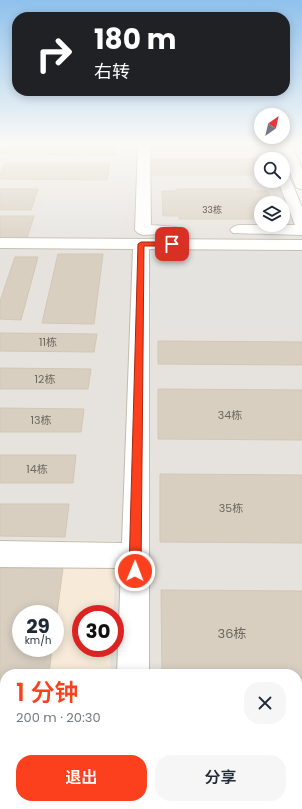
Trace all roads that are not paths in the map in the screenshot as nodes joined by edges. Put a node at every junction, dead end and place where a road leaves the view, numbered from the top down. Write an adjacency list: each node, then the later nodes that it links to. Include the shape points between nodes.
1 (144, 181): 4 (street, via 143,230)
2 (287, 188): 3 (street)
3 (302, 225)
4 (182, 230)
5 (221, 230): 6 (street)
6 (254, 230)
7 (290, 230): 8 (street)
8 (302, 230)
9 (261, 232): 12 (street)
10 (0, 243): 11 (street)
11 (141, 244): 12 (street); 15 (street)
12 (265, 245): 13 (street)
13 (302, 246)
14 (0, 554): 15 (street)
15 (135, 556): 16 (street)
16 (133, 669)

